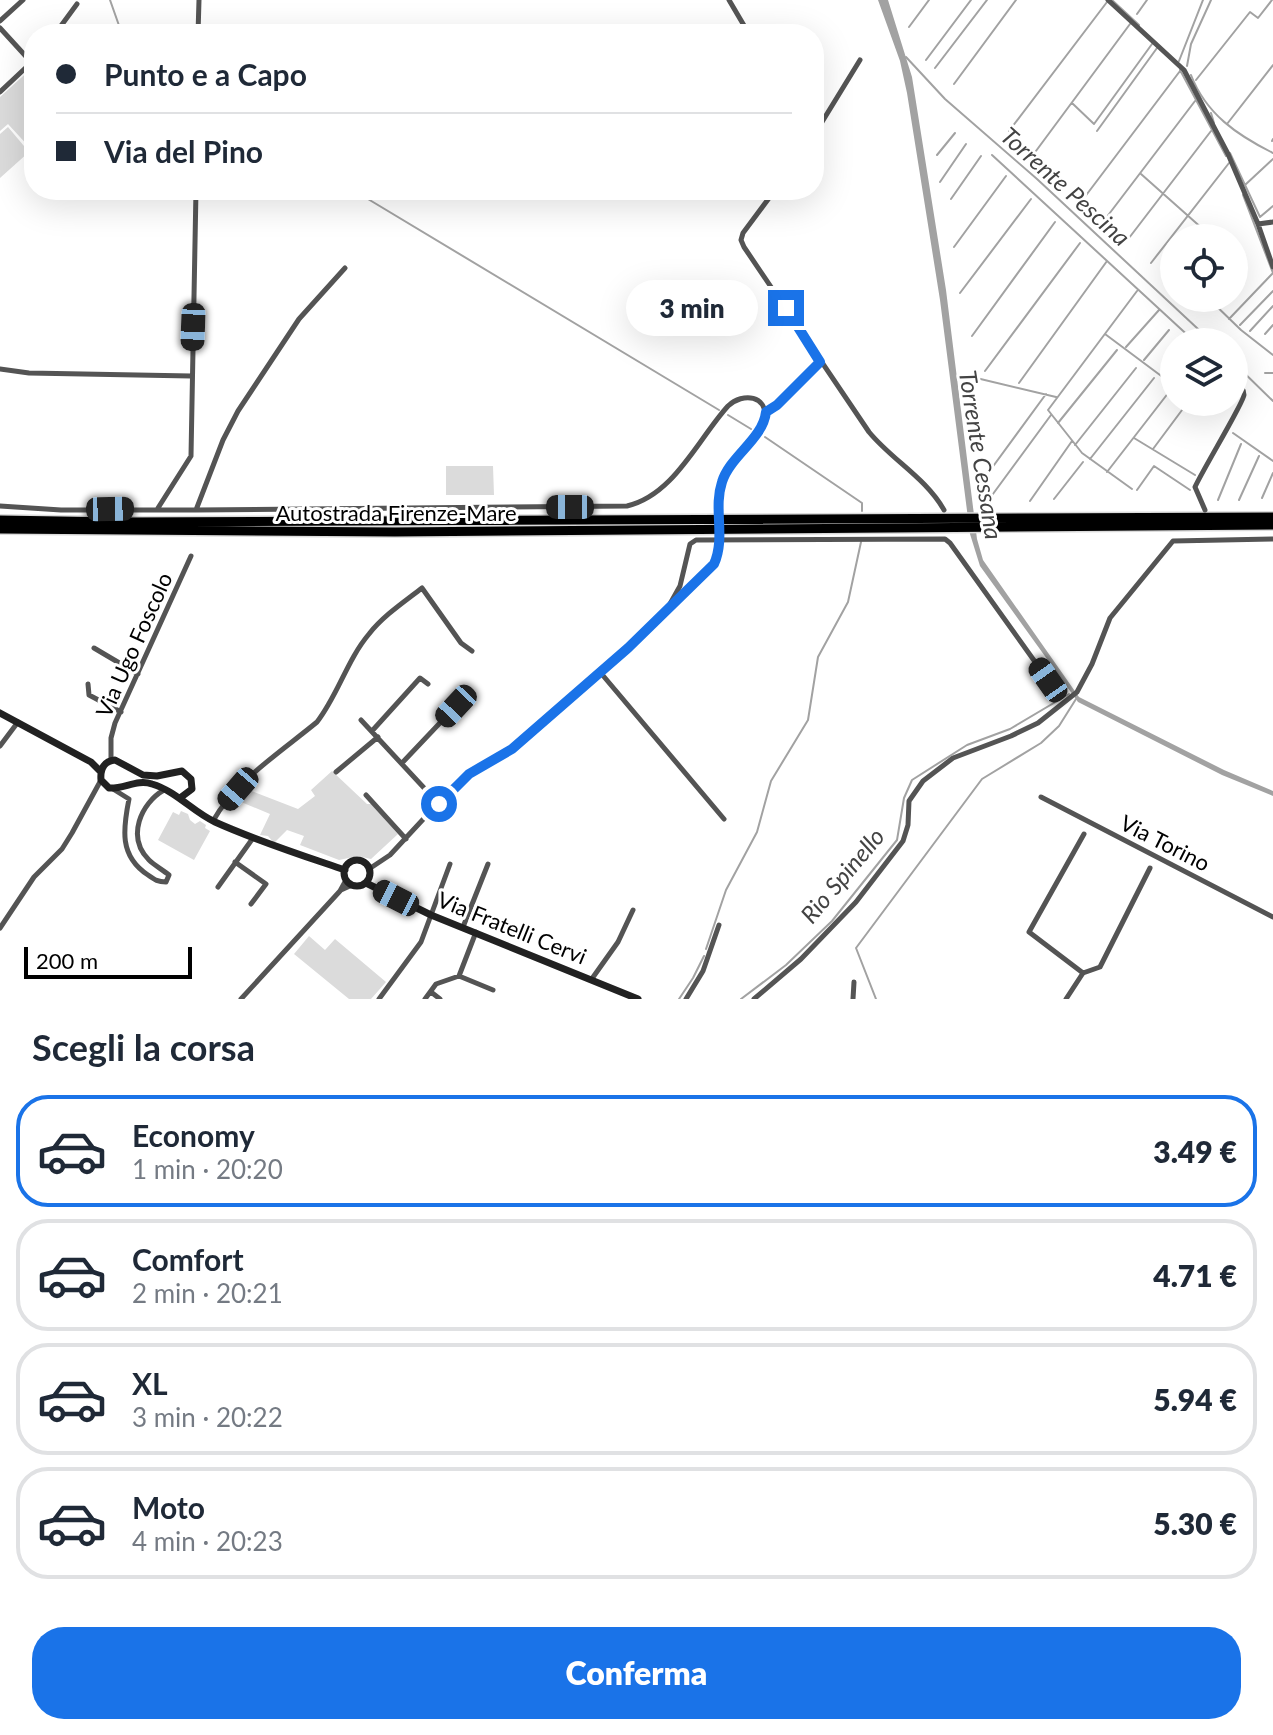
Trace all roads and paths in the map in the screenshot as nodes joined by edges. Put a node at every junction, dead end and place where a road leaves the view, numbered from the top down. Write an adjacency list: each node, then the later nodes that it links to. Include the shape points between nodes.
1 (23, 0): 6 (street)
2 (199, 0): 8 (street)
3 (729, 0): 9 (street)
4 (1108, 0): 19 (street, via 1184,70)
5 (77, 4): 7 (street)
6 (0, 21)
7 (62, 24)
8 (198, 24)
9 (743, 24)
10 (0, 28): 11 (street)
11 (24, 52)
12 (860, 60): 15 (street)
13 (24, 69): 14 (street)
14 (0, 92)
15 (824, 119)
16 (196, 200): 24 (street)
17 (768, 200): 22 (street, via 743,233 742,244)
18 (1273, 222): 19 (street)
19 (1258, 224): 20 (street)
20 (1273, 267)
21 (345, 268): 29 (street, via 299,319 238,411)
22 (820, 362): 25 (street); 30 (street, via 881,446)
23 (0, 369): 24 (street)
24 (191, 376): 28 (street, via 191,456)
25 (766, 412): 29 (street, via 755,398 734,400 664,485 651,497 627,506); 42 (street, bridge, via 726,472 714,564)
26 (1234, 416): 31 (street, via 1195,487)
27 (0, 506): 28 (street)
28 (158, 508): 29 (street)
29 (196, 510)
30 (944, 510)
31 (1205, 510)
32 (1273, 517): 35 (highway, Autostrada Firenze-Mare)
33 (0, 520): 34 (highway, Autostrada Firenze-Mare)
34 (967, 522): 35 (highway, Autostrada Firenze-Mare); 37 (highway, Autostrada Firenze-Mare, via 395,532)
35 (980, 522): 36 (highway, Autostrada Firenze-Mare)
36 (1273, 525)
37 (0, 529)
38 (1206, 532): 40 (street)
39 (1273, 539): 40 (street)
40 (1206, 540): 107 (street, via 1171,543 1110,618 1077,692 1038,723 953,758 923,781 909,801 903,841 856,902)
41 (191, 556): 46 (street, Via Ugo Foscolo)
42 (666, 611): 45 (street); 49 (street, via 696,540 945,536 1048,680)
43 (94, 648): 46 (street)
44 (472, 651): 73 (street, via 422,588 367,636 317,722 238,789)
45 (600, 672): 68 (street, via 512,749 469,774); 72 (street)
46 (138, 674): 51 (street, Via Ugo Foscolo)
47 (88, 684): 51 (street, via 89,695)
48 (428, 684): 55 (street, via 420,678)
49 (1044, 687)
50 (456, 706): 60 (street)
51 (121, 712): 59 (street, Via Ugo Foscolo, via 111,738)
52 (0, 713): 54 (street)
53 (361, 720): 55 (street)
54 (18, 722): 57 (street); 58 (street)
55 (372, 731): 56 (street)
56 (378, 737): 60 (street); 61 (street)
57 (0, 746)
58 (91, 762): 59 (street); 62 (street)
59 (112, 762): 62 (street); 64 (street, via 143,775 182,771 192,783)
60 (401, 763): 68 (street)
61 (336, 772)
62 (105, 782): 63 (street, via 142,782); 70 (street, via 129,799); 93 (street)
63 (164, 790): 67 (street); 71 (street)
64 (189, 793): 67 (street); 69 (street)
65 (366, 795): 76 (street)
66 (1041, 797): 90 (street, Via Torino)
67 (180, 798): 69 (street)
68 (439, 804): 76 (street)
69 (191, 805): 73 (street)
70 (126, 811): 71 (street); 78 (street)
71 (141, 812): 77 (street)
72 (724, 819)
73 (213, 821): 75 (street)
74 (1084, 834): 95 (street, via 1029,932)
75 (253, 837): 79 (street); 82 (street, via 319,863)
76 (406, 839): 84 (street)
77 (143, 850): 78 (street); 78 (street, via 169,875 166,882 135,867)
78 (129, 858)
79 (235, 862): 86 (street); 87 (street, via 266,884)
80 (450, 864): 89 (street)
81 (488, 864): 92 (street)
82 (346, 867): 84 (street, via 358,861); 85 (street)
83 (1150, 868): 95 (street, via 1100,967)
84 (367, 873): 85 (street, via 359,886); 89 (street, Via Fratelli Cervi, via 376,887)
85 (349, 883): 101 (street)
86 (218, 887)
87 (251, 904)
88 (633, 910): 97 (street, Via Fratelli Cervi)
89 (431, 915): 92 (street, Via Fratelli Cervi); 102 (street, via 421,942)
90 (1273, 917)
91 (719, 925): 106 (street, via 703,971)
92 (463, 927): 94 (street, Via Fratelli Cervi)
93 (0, 928)
94 (476, 932): 96 (street); 97 (street, Via Fratelli Cervi)
95 (1083, 973): 109 (street)
96 (459, 976): 99 (street); 100 (street, via 436,984)
97 (591, 980): 105 (street, Via Fratelli Cervi)
98 (854, 982): 108 (street)
99 (493, 990)
100 (431, 992): 103 (street); 104 (street)
101 (241, 999)
102 (379, 999)
103 (425, 999)
104 (440, 999)
105 (638, 999)
106 (686, 999)
107 (754, 999)
108 (853, 999)
109 (1066, 999)

